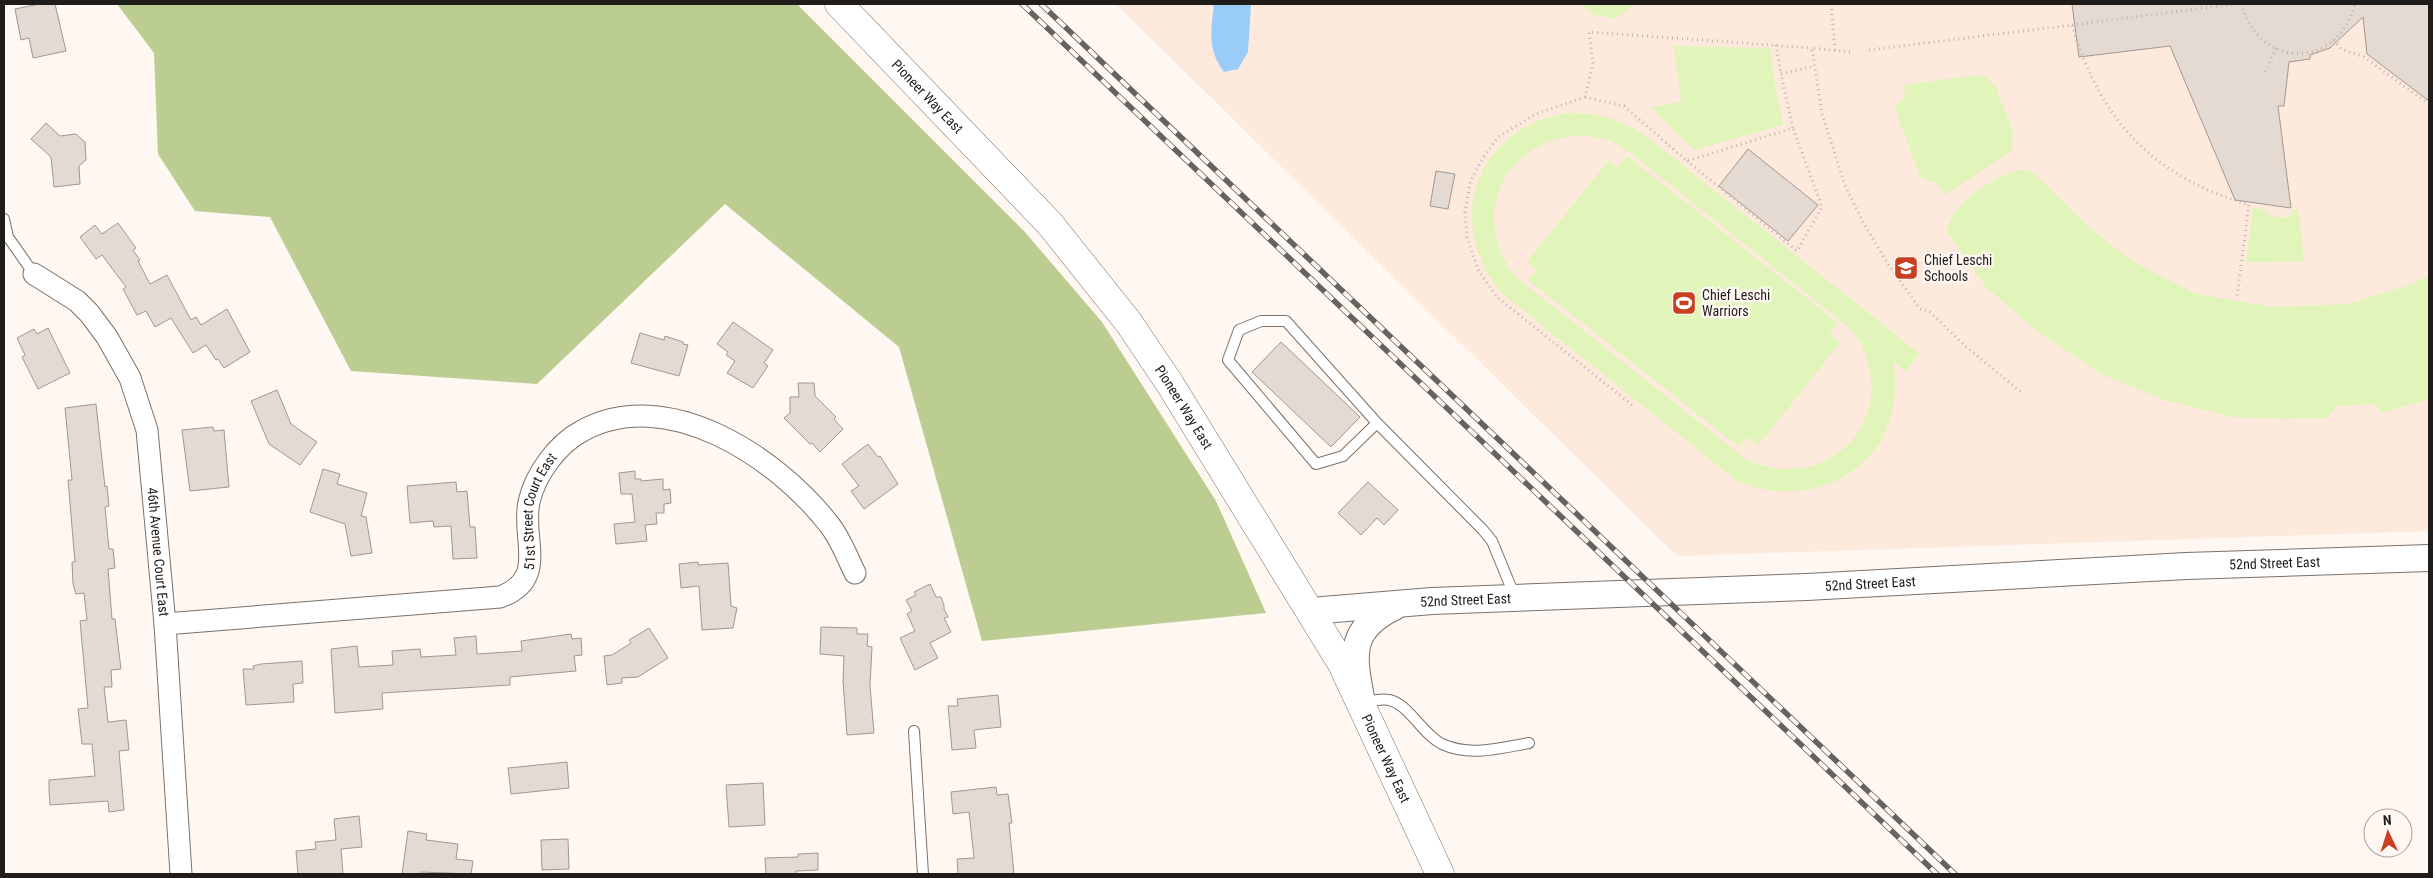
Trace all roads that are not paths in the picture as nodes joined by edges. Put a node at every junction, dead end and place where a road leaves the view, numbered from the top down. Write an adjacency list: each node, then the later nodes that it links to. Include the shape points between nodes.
1 (839, 4): 9 (main road, Pioneer Way East, via 1050,224 1094,276 1170,384)
2 (4, 218): 3 (lane, via 8,237)
3 (34, 274): 10 (street, 46th Avenue Court East, via 89,313 119,356 142,410 150,450)
4 (1377, 423): 4 (lane, via 1286,321 1261,321 1239,330 1228,360 1316,464 1343,456); 7 (lane, via 1492,541)
5 (2429, 558): 7 (street, 52nd Street East, via 2186,566 1807,587)
6 (855, 573): 10 (street, 51st Street Court East, via 830,524 764,463 692,424 642,415 603,422 582,431 560,448 548,463 529,503 530,568 512,593 500,597)
7 (1516, 598): 8 (street, 52nd Street East)
8 (1398, 605): 9 (street, 52nd Street East); 11 (street, via 1370,621 1359,640 1357,677)
9 (1311, 611): 11 (main road, Pioneer Way East)
10 (165, 624): 14 (street, 46th Avenue Court East)
11 (1362, 703): 13 (lane, via 1389,700 1400,704 1426,733 1442,744 1466,750); 16 (main road, Pioneer Way East)
12 (914, 731): 15 (lane)
13 (1529, 743)
14 (182, 874)
15 (923, 874)
16 (1440, 874)

